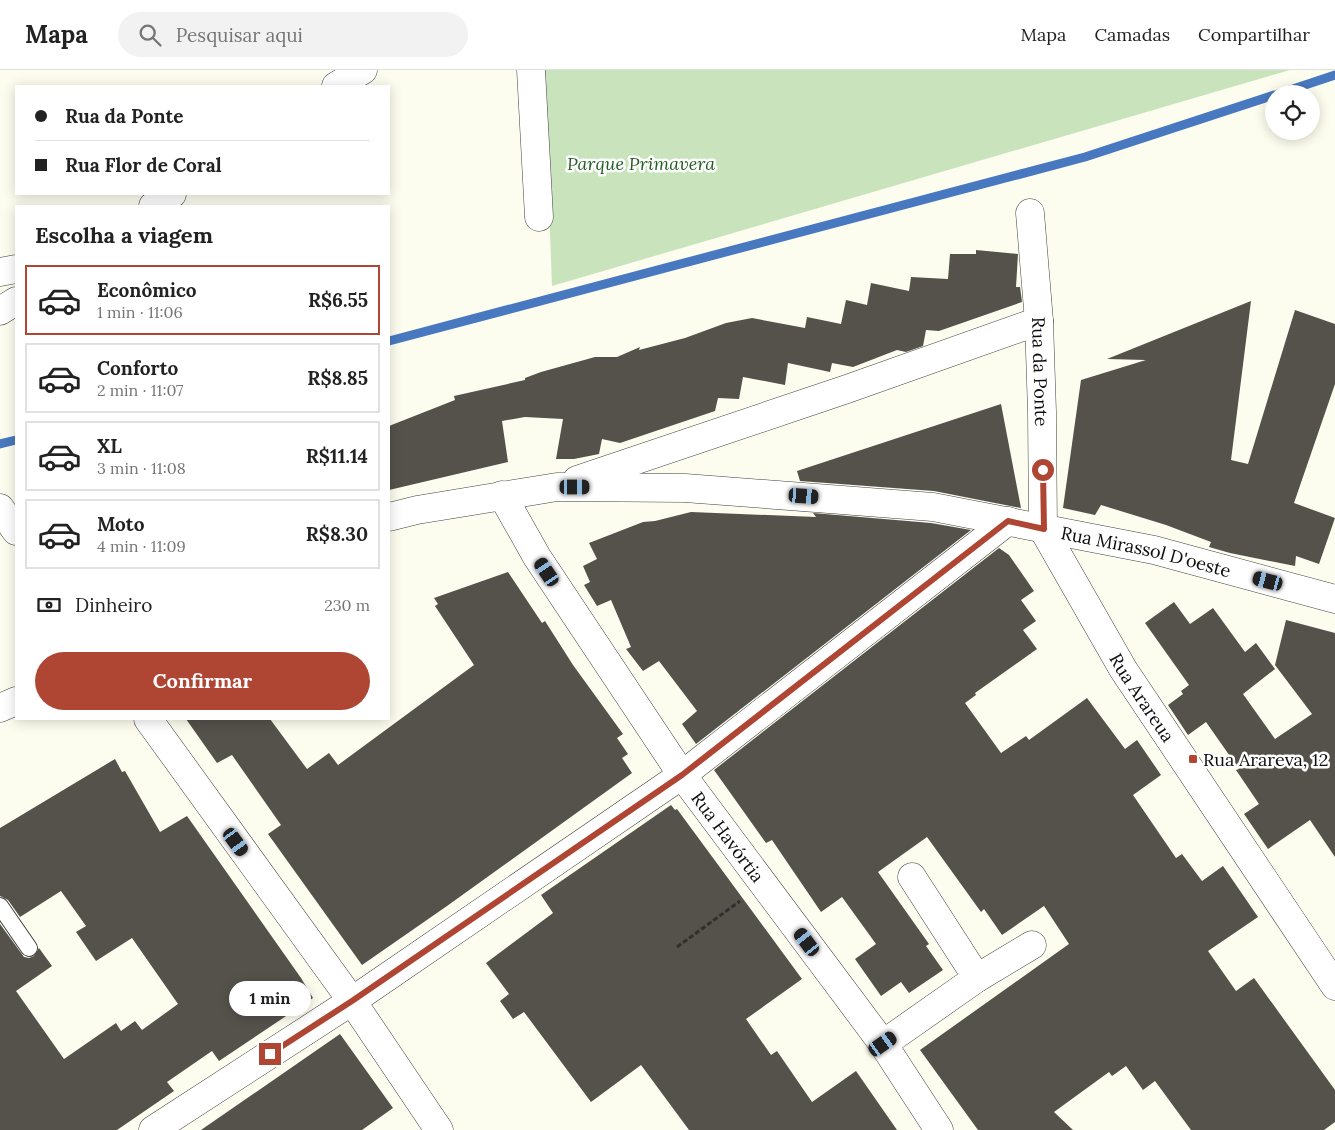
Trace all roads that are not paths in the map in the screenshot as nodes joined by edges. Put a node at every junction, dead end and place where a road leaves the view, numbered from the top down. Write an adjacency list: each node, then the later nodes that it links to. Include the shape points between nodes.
1 (363, 70): 3 (street)
2 (531, 70): 7 (street)
3 (338, 85)
4 (170, 195): 5 (street)
5 (155, 205)
6 (1030, 213): 12 (street, Rua da Ponte)
7 (538, 217)
8 (15, 269): 9 (street)
9 (0, 272)
10 (15, 302): 11 (street)
11 (0, 311)
12 (1039, 321): 13 (street); 18 (street, Rua da Ponte)
13 (557, 487): 14 (street, Rua Mirassol D'oeste); 17 (street, Rua Mirassol D'oeste, via 685,488 814,497 933,507)
14 (502, 495): 16 (street, Rua Mirassol D'oeste); 24 (street, Rua Havórtia, via 537,557)
15 (0, 508): 19 (street)
16 (390, 517)
17 (1008, 521): 18 (street, Rua Mirassol D'oeste); 24 (street)
18 (1044, 529): 20 (street, Rua Mirassol D'oeste, via 1154,550); 30 (street, Rua Arareua, via 1123,670)
19 (15, 530)
20 (1335, 599)
21 (15, 701): 22 (street)
22 (0, 708)
23 (149, 720): 31 (street)
24 (682, 775): 31 (street); 32 (street, Rua Havórtia)
25 (912, 877): 29 (street)
26 (0, 906): 28 (lane)
27 (1032, 946): 29 (street)
28 (29, 948)
29 (977, 978): 32 (street)
30 (1335, 986)
31 (352, 1001): 33 (street); 34 (street)
32 (883, 1044): 35 (street, Rua Havórtia)
33 (153, 1130)
34 (439, 1130)
35 (939, 1130)

